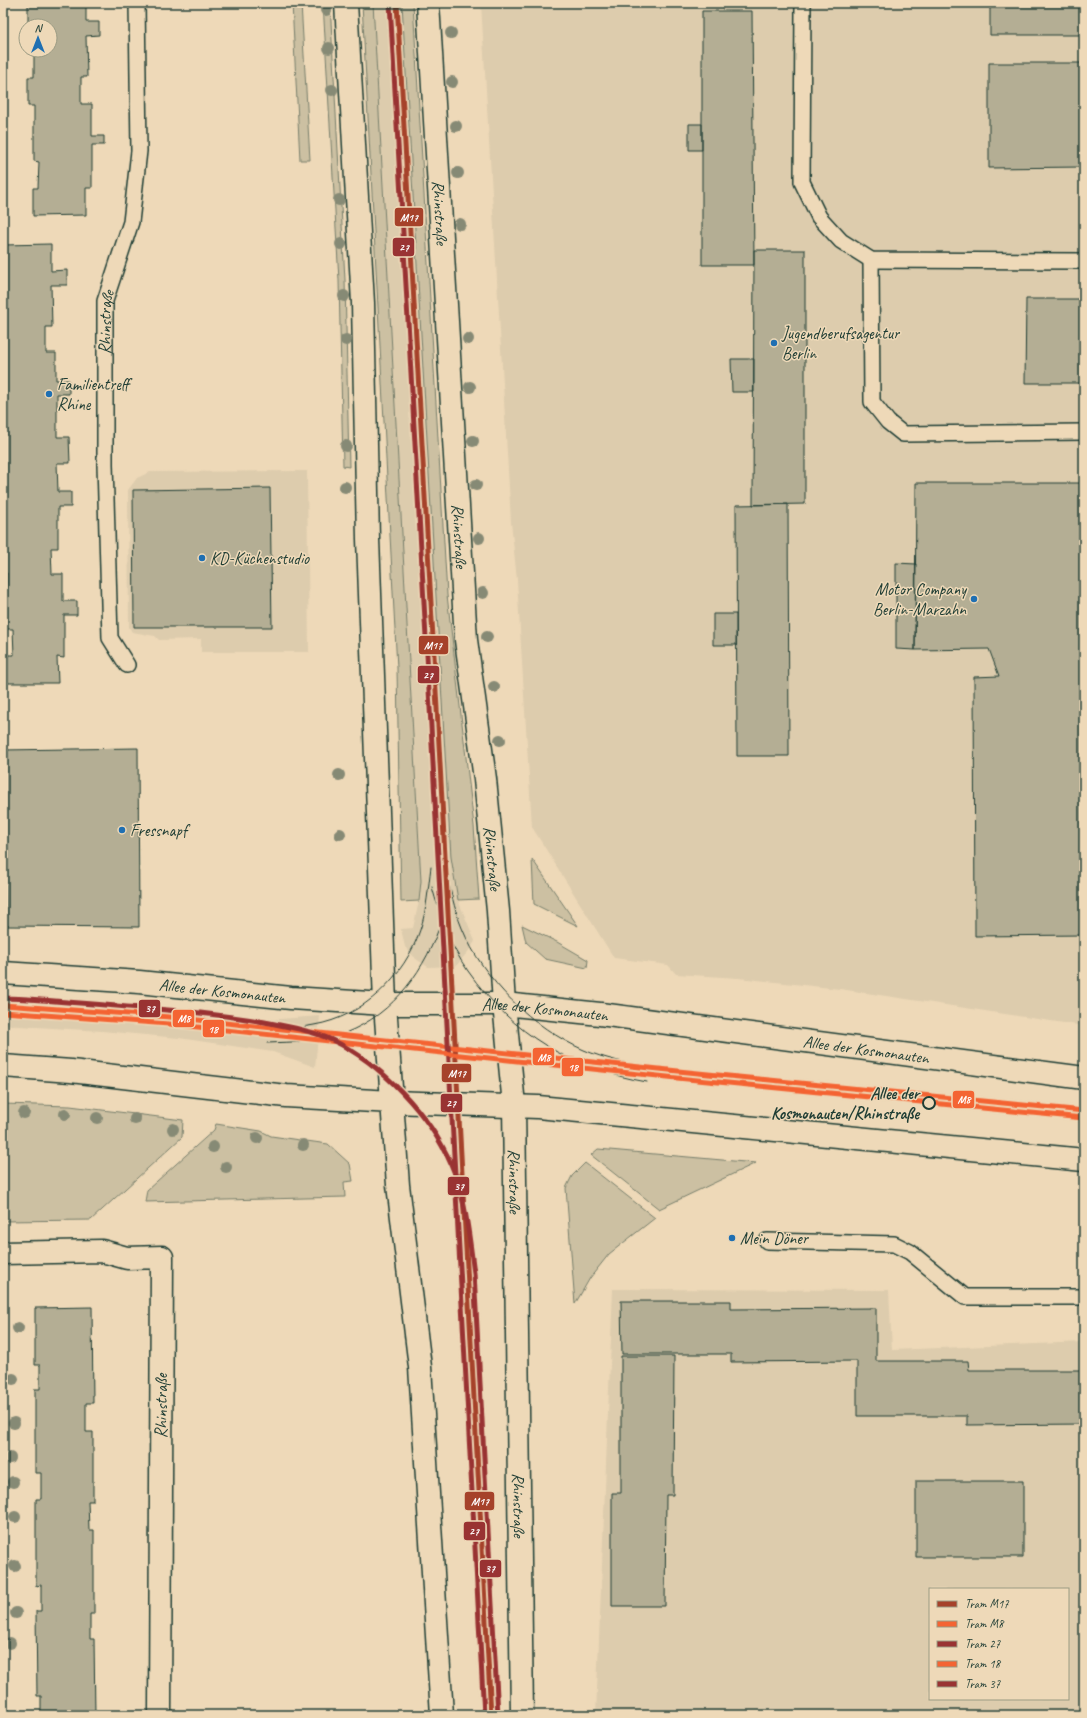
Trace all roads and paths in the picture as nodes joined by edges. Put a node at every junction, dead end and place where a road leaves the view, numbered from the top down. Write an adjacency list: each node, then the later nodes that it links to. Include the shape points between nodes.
1 (136, 3): 8 (lane, Rhinstraße, via 139,151 131,222 105,301 105,464 110,638)
2 (346, 3): 10 (main road, via 363,303)
3 (428, 3): 11 (main road, Rhinstraße, via 466,640 485,779)
4 (803, 3): 5 (lane, via 802,182 819,217 841,241)
5 (871, 260): 6 (lane); 7 (lane, via 872,402 888,422 903,434)
6 (1084, 261)
7 (1084, 432)
8 (127, 665)
9 (3, 973): 10 (main road, Allee der Kosmonauten, via 139,982 291,998)
10 (385, 1004): 11 (main road, Allee der Kosmonauten); 14 (main road)
11 (504, 1004): 13 (main road, Allee der Kosmonauten, via 600,1014); 15 (main road, Rhinstraße)
12 (3, 1066): 14 (main road, via 71,1071 286,1096)
13 (1084, 1078)
14 (392, 1102): 15 (main road); 21 (main road, via 398,1185 420,1367)
15 (514, 1105): 16 (main road); 22 (main road, Rhinstraße)
16 (1084, 1160)
17 (767, 1241): 19 (lane, via 894,1244 910,1252 965,1297)
18 (3, 1253): 20 (main road, Rhinstraße, via 102,1251 127,1258 162,1257)
19 (1084, 1297)
20 (160, 1715)
21 (442, 1715)
22 (522, 1715)

